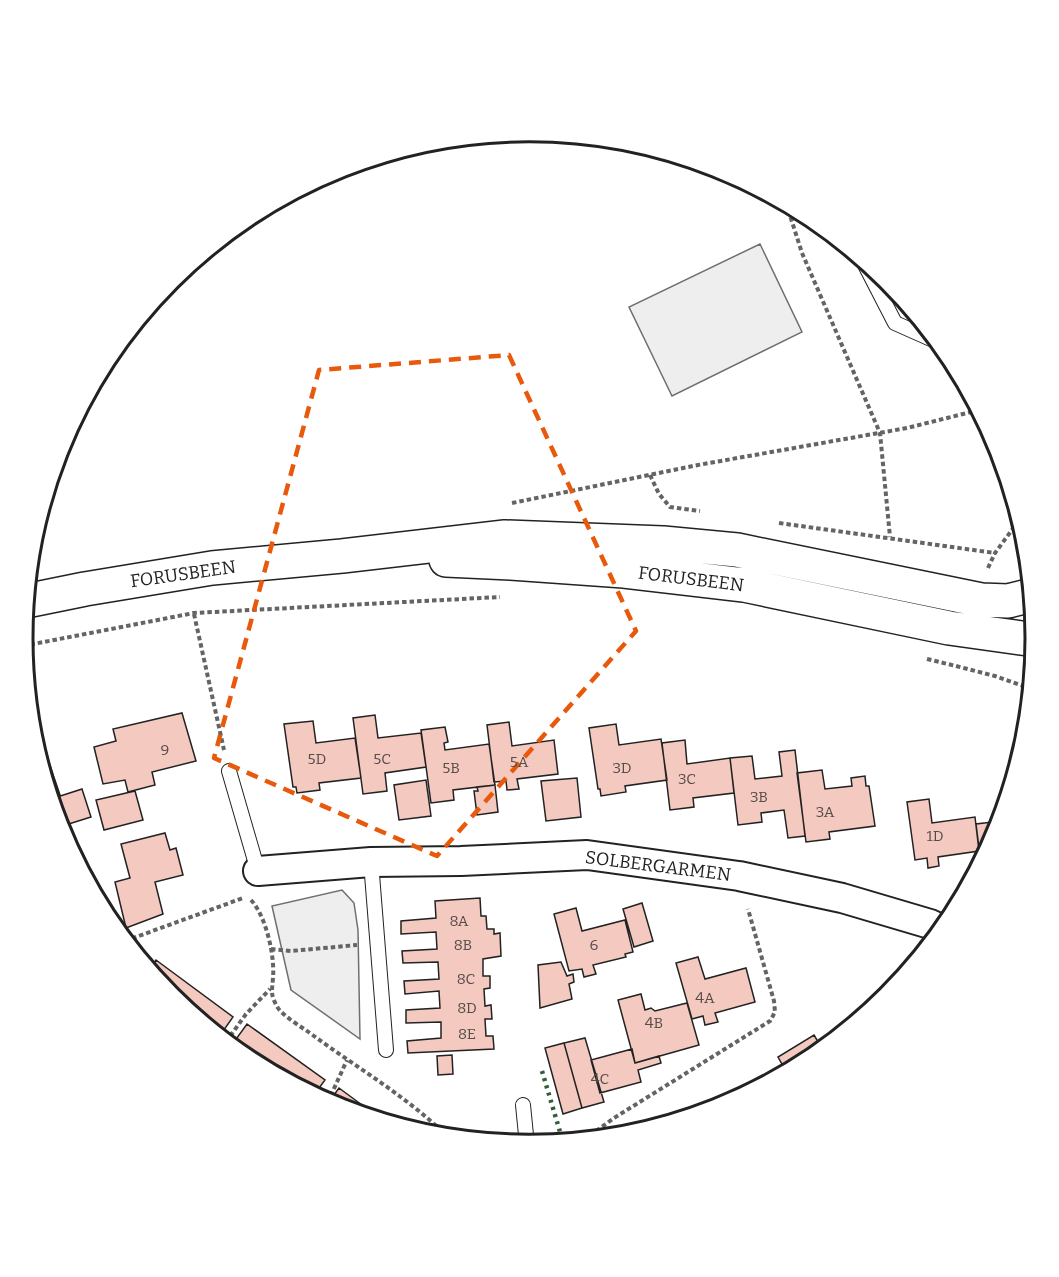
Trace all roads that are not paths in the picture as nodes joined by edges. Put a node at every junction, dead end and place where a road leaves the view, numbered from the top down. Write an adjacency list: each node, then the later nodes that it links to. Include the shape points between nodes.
1 (872, 279): 2 (lane, via 895,323)
2 (922, 335)
3 (342, 556): 4 (main road, FORUSBEEN, via 505,537 663,543 737,550 981,600); 5 (main road, FORUSBEEN, via 212,568); 6 (main road, FORUSBEEN, via 522,563 744,585 949,628)
4 (1024, 597)
5 (35, 599)
6 (1026, 639)
7 (229, 771): 9 (lane)
8 (371, 862): 9 (street, SOLBERGARMEN); 10 (street, SOLBERGARMEN, via 587,855 739,876 842,898); 11 (lane)
9 (258, 871)
10 (933, 927)
11 (386, 1050)
12 (523, 1105): 13 (lane)
13 (526, 1135)

